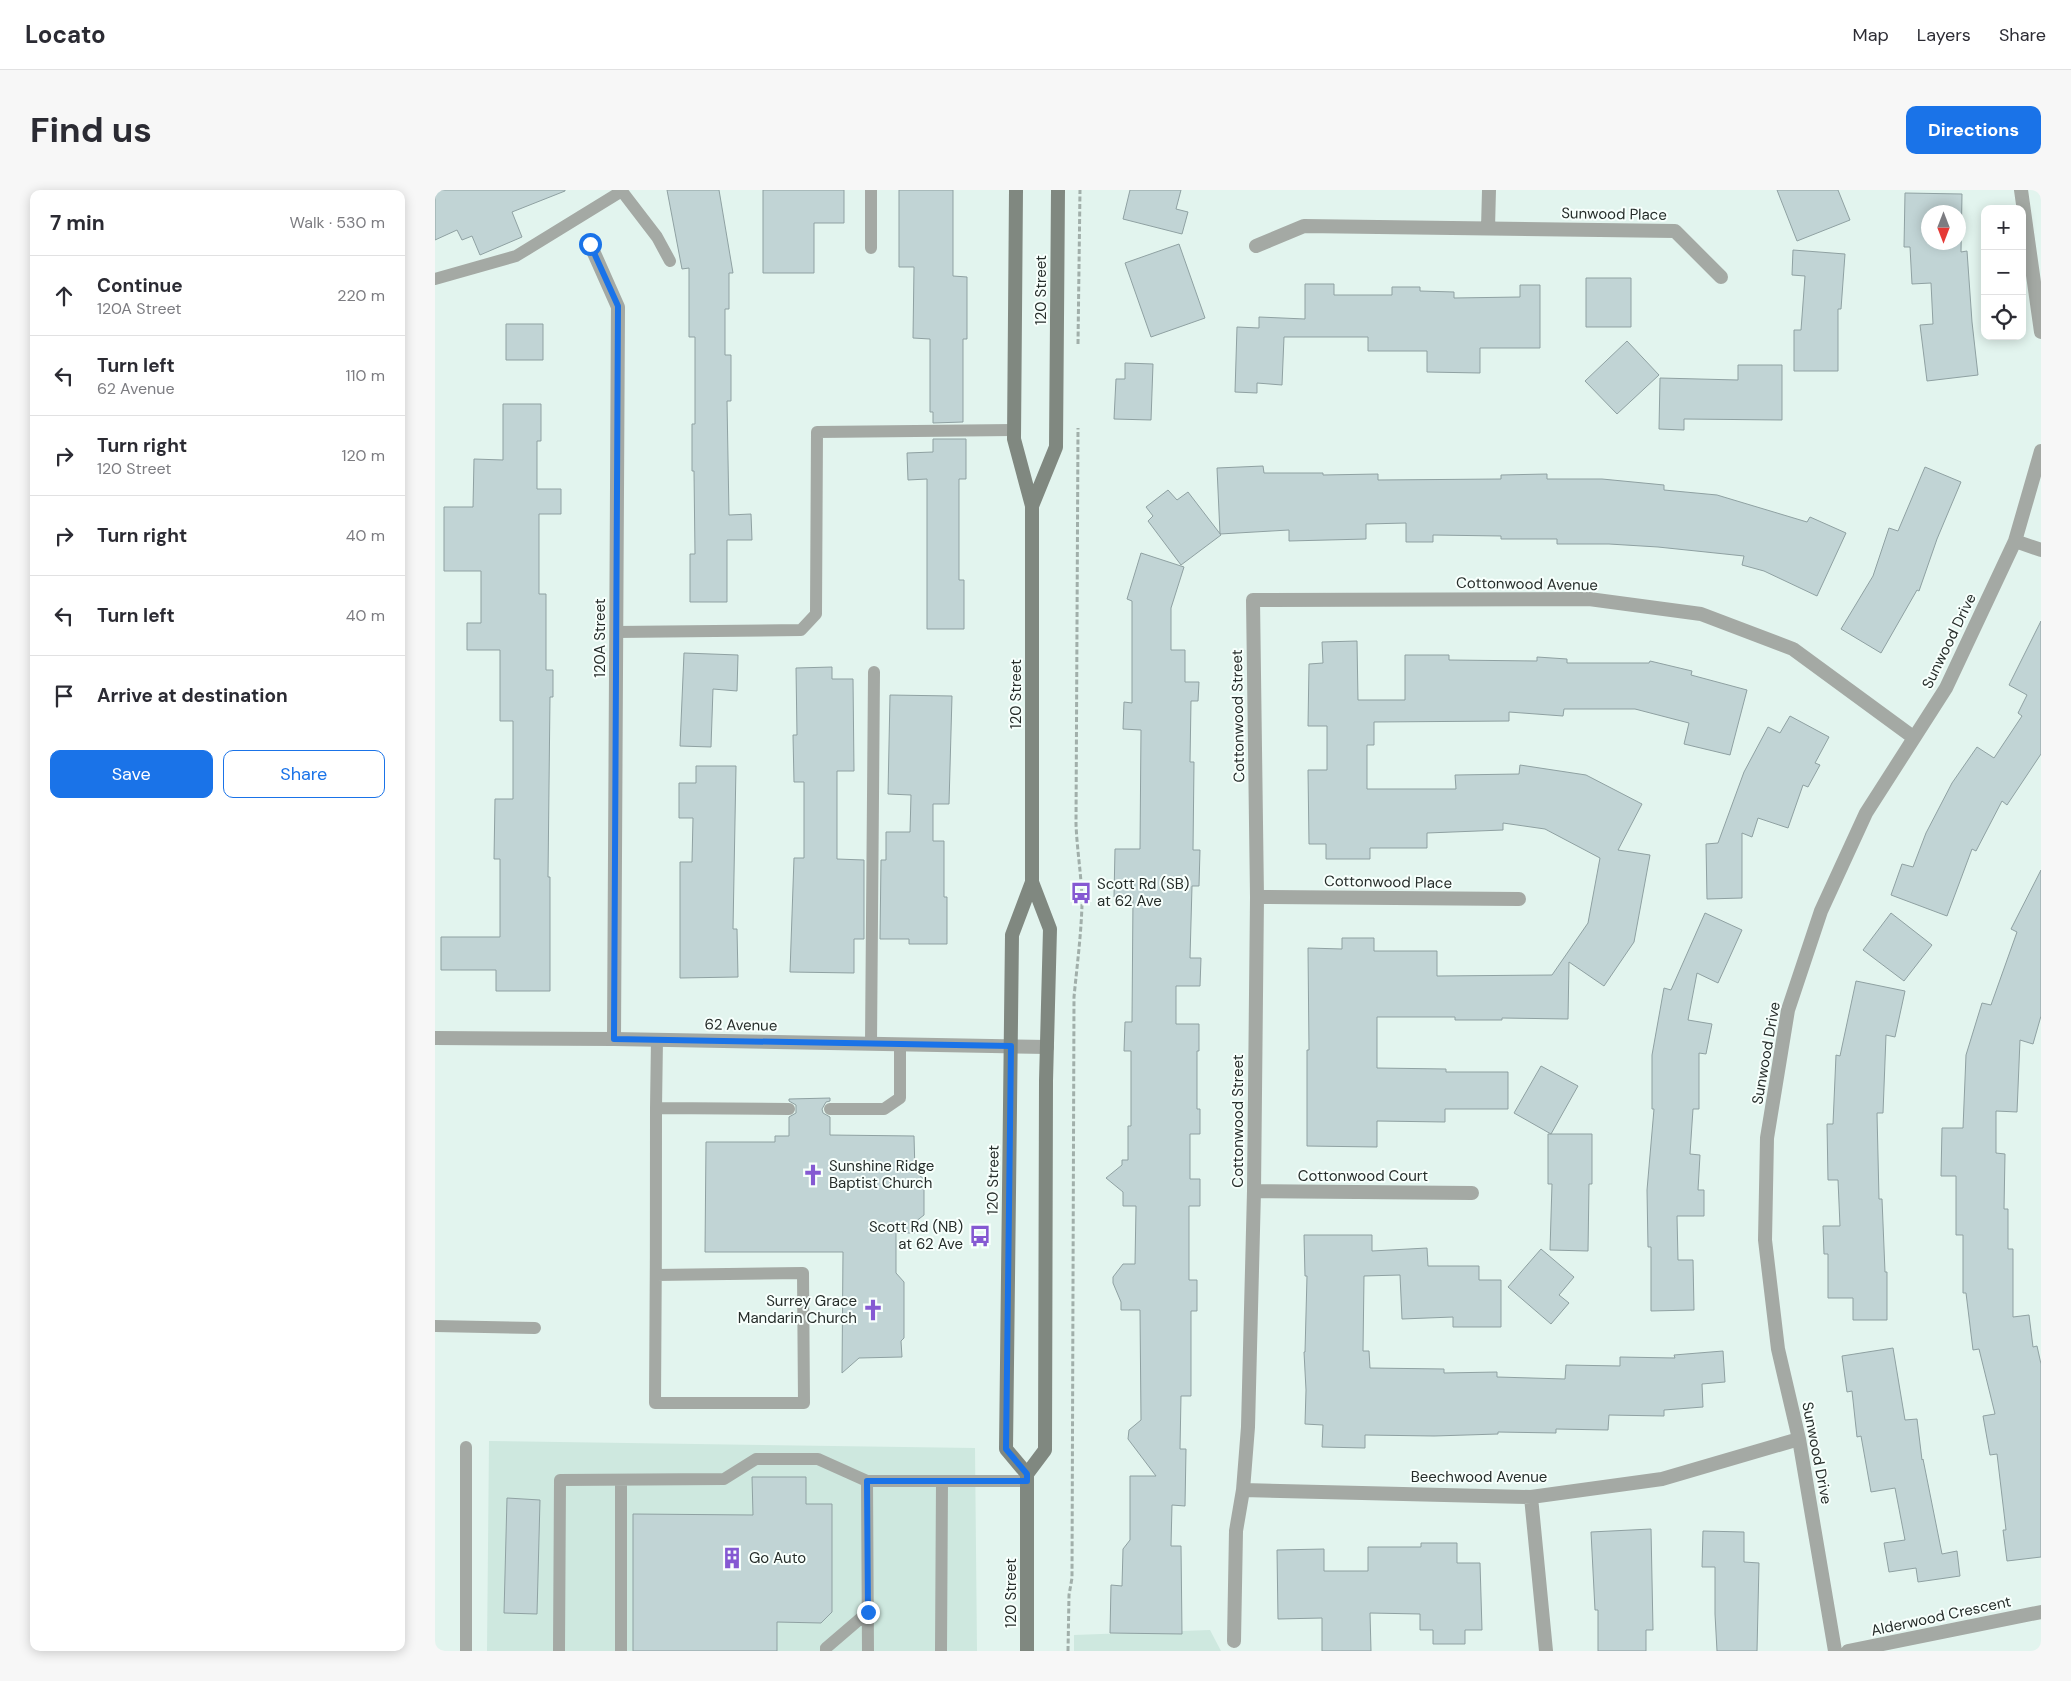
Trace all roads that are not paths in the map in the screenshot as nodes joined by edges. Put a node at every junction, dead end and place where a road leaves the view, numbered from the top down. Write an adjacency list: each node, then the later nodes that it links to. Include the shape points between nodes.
1 (622, 190): 11 (lane, via 657,237); 13 (lane, via 516,256)
2 (871, 190): 10 (lane)
3 (1015, 190): 15 (main road, 120 Street)
4 (1058, 190): 17 (main road, 120 Street, via 1057,447)
5 (1489, 190): 7 (street)
6 (2021, 190): 14 (street)
7 (1489, 228): 9 (street, Sunwood Place, via 1304,226); 12 (street, Sunwood Place, via 1675,231)
8 (590, 244): 21 (street, 120A Street, via 618,306)
9 (1256, 246)
10 (871, 248)
11 (670, 261)
12 (1721, 277)
13 (435, 279)
14 (2041, 332)
15 (1014, 430): 17 (main road, 120 Street, via 1013,440); 21 (lane, via 817,432 816,614 801,630)
16 (2041, 451): 18 (street, Sunwood Drive)
17 (1032, 506): 24 (main road, 120 Street)
18 (2015, 541): 19 (street); 23 (street, Sunwood Drive, via 1946,688)
19 (2041, 550)
20 (1253, 600): 23 (street, Cottonwood Avenue, via 1589,598 1701,614 1793,649); 25 (street, Cottonwood Street)
21 (617, 632): 28 (street, 120A Street)
22 (874, 672): 30 (lane)
23 (1913, 737): 42 (street, Sunwood Drive, via 1866,813 1821,911 1786,1019 1767,1138 1765,1240 1778,1349)
24 (1032, 882): 32 (main road, 120 Street, via 1012,935); 33 (main road, 120 Street, via 1050,929)
25 (1257, 897): 26 (street, Cottonwood Place); 37 (street, Cottonwood Street)
26 (1519, 899)
27 (435, 1038): 28 (street, 62 Avenue)
28 (614, 1039): 29 (street, 62 Avenue)
29 (657, 1039): 30 (street, 62 Avenue); 34 (lane)
30 (871, 1044): 31 (street, 62 Avenue)
31 (900, 1044): 32 (street, 62 Avenue); 36 (lane, via 900,1098 884,1109)
32 (1011, 1046): 33 (street, 62 Avenue); 44 (main road, 120 Street, via 1006,1449)
33 (1047, 1047): 44 (main road, 120 Street, via 1045,1450)
34 (656, 1108): 35 (lane); 39 (lane)
35 (789, 1109)
36 (830, 1109)
37 (1254, 1191): 38 (street, Cottonwood Court); 48 (street, Cottonwood Street, via 1248,1427)
38 (1472, 1193)
39 (656, 1275): 39 (lane, via 655,1403 804,1403 803,1272)
40 (435, 1326): 41 (lane)
41 (535, 1328)
42 (1799, 1439): 49 (street, Beechwood Avenue, via 1663,1479); 61 (street, Sunwood Drive)
43 (466, 1447): 53 (lane)
44 (1027, 1478): 47 (lane); 59 (main road, 120 Street)
45 (621, 1480): 46 (lane, via 724,1479 755,1459 818,1460); 54 (lane, via 560,1480); 55 (lane)
46 (867, 1481): 47 (lane); 50 (lane)
47 (942, 1481): 58 (lane)
48 (1243, 1490): 49 (street, Beechwood Avenue); 52 (street, Cottonwood Street, via 1236,1531)
49 (1531, 1497): 60 (street)
50 (868, 1612): 56 (lane); 57 (lane)
51 (2041, 1612): 62 (street, Alderwood Crescent)
52 (1237, 1646)
53 (466, 1651)
54 (559, 1651)
55 (621, 1651)
56 (826, 1651)
57 (868, 1651)
58 (941, 1651)
59 (1027, 1651)
60 (1546, 1651)
61 (1835, 1651)
62 (1847, 1651)

